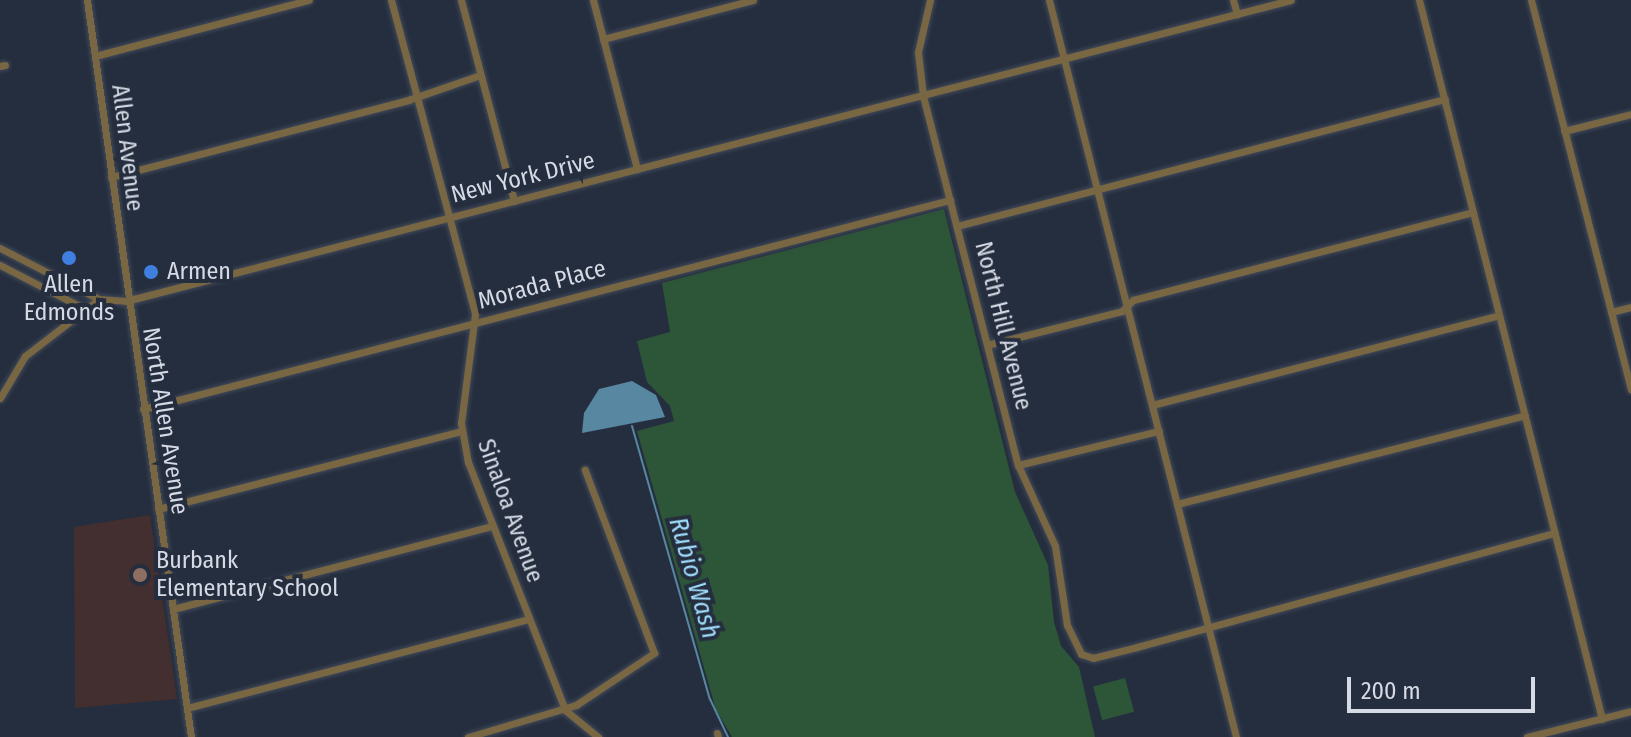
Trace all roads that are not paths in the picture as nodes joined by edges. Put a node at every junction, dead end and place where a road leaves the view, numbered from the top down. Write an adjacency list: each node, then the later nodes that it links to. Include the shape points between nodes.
1 (87, 0): 15 (street, Allen Avenue)
2 (309, 0): 15 (street)
3 (391, 0): 18 (street, Sinaloa Avenue)
4 (461, 0): 17 (street)
5 (593, 0): 14 (street)
6 (753, 0): 14 (street)
7 (930, 0): 19 (street, North Hill Avenue, via 918,52)
8 (1049, 0): 16 (street)
9 (1233, 0): 13 (street)
10 (1291, 0): 13 (street, New York Drive)
11 (1419, 0): 20 (street)
12 (1531, 0): 22 (street)
13 (1237, 14): 16 (street, New York Drive)
14 (603, 39): 23 (street)
15 (95, 56): 24 (street, Allen Avenue)
16 (1064, 59): 19 (street, New York Drive); 25 (street)
17 (480, 75): 18 (street); 27 (street)
18 (415, 95): 24 (street); 29 (street, Sinaloa Avenue)
19 (923, 96): 23 (street, New York Drive); 26 (street, North Hill Avenue)
20 (1445, 99): 25 (street); 28 (street)
21 (1631, 114): 22 (street)
22 (1564, 131): 38 (street)
23 (637, 169): 27 (street, New York Drive)
24 (111, 177): 34 (street, Allen Avenue)
25 (1097, 189): 30 (street); 35 (street)
26 (950, 200): 30 (street, North Hill Avenue); 40 (street, Morada Place)
27 (514, 201): 29 (street, New York Drive)
28 (1473, 212): 35 (street); 39 (street)
29 (448, 218): 34 (street, New York Drive); 40 (street, Sinaloa Avenue, via 475,314)
30 (957, 226): 41 (street, North Hill Avenue)
31 (0, 248): 33 (street, New York Drive)
32 (0, 265): 37 (street)
33 (99, 299): 34 (street, New York Drive); 37 (street)
34 (126, 301): 45 (street, North Allen Avenue)
35 (1126, 305): 41 (street); 44 (street)
36 (1631, 307): 38 (street)
37 (85, 309): 43 (street, via 25,356)
38 (1611, 312): 42 (street)
39 (1499, 315): 44 (street); 46 (street)
40 (472, 324): 45 (street, Morada Place); 47 (street, Sinaloa Avenue)
41 (987, 345): 49 (street, North Hill Avenue)
42 (1631, 389)
43 (0, 398)
44 (1152, 405): 48 (street)
45 (143, 409): 52 (street, North Allen Avenue)
46 (1525, 415): 51 (street); 54 (street)
47 (461, 431): 52 (street); 53 (street, Sinaloa Avenue)
48 (1159, 431): 49 (street); 51 (street)
49 (1018, 465): 57 (street, North Hill Avenue, via 1055,546 1067,625 1081,654 1093,658)
50 (585, 470): 59 (street, via 655,649)
51 (1177, 504): 57 (street)
52 (158, 509): 55 (street, North Allen Avenue)
53 (491, 526): 55 (street); 56 (street, Sinaloa Avenue)
54 (1555, 533): 57 (street); 61 (street)
55 (173, 609): 58 (street, North Allen Avenue)
56 (529, 619): 58 (street); 59 (street, Sinaloa Avenue)
57 (1208, 625): 65 (street)
58 (187, 708): 62 (street, North Allen Avenue)
59 (565, 710): 63 (street); 64 (street, Sinaloa Avenue)
60 (1631, 711): 61 (street)
61 (1602, 719): 66 (street)
62 (191, 737)
63 (468, 737)
64 (598, 737)
65 (1236, 737)
66 (1527, 737)

